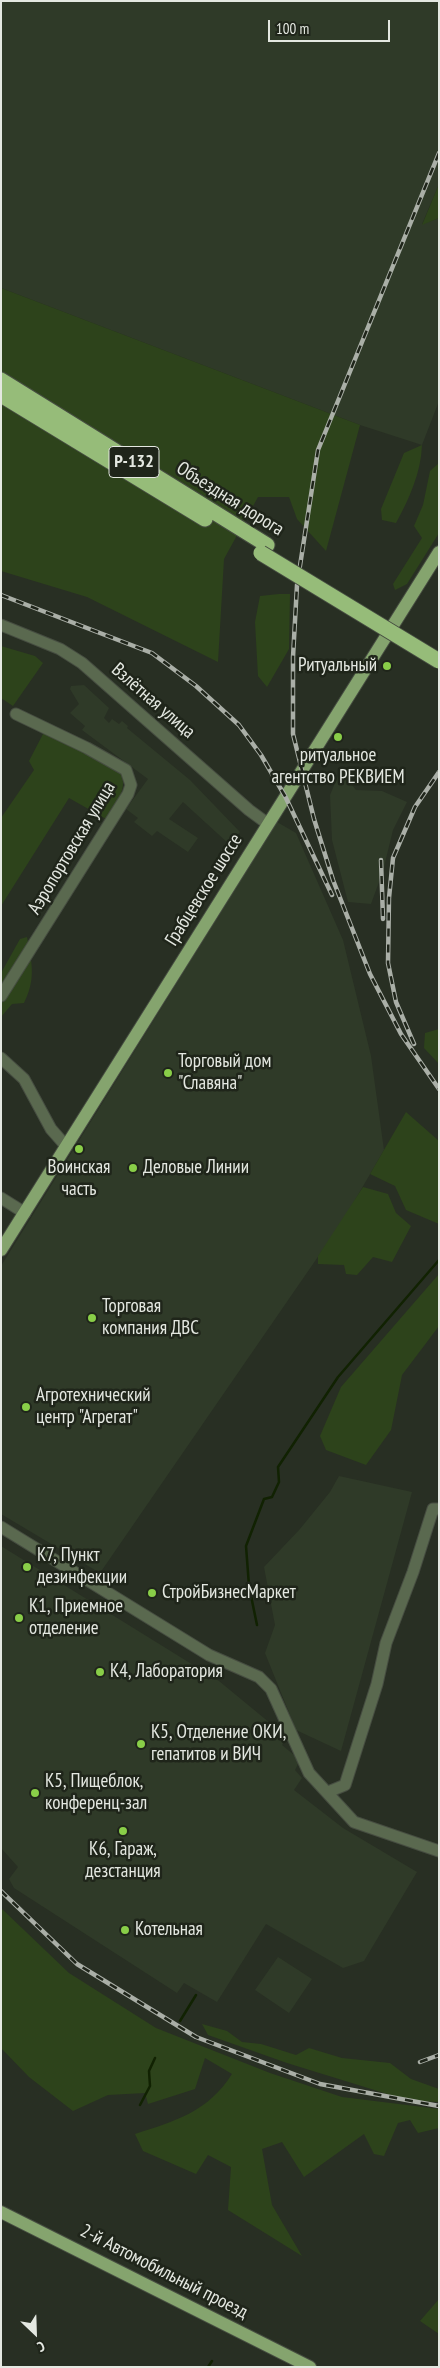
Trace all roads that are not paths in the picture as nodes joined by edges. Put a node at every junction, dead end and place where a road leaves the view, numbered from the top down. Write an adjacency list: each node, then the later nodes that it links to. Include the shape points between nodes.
1 (1, 380): 3 (highway, Объездная дорога / Р-132)
2 (1, 395): 3 (highway, Объездная дорога / Р-132)
3 (264, 549): 6 (highway, Объездная дорога / Р-132); 7 (highway, Объездная дорога / Р-132, bridge)
4 (439, 552): 9 (main road, Грабцевское шоссе)
5 (1, 625): 9 (street, Взлётная улица, via 60,649 82,662 248,810)
6 (439, 649)
7 (439, 661)
8 (16, 714): 10 (street, Аэропортовская улица, via 126,770 131,785)
9 (268, 824): 12 (main road, Грабцевское шоссе)
10 (1, 996)
11 (1, 1058): 12 (street, via 24,1079 51,1130)
12 (66, 1146): 14 (main road, Грабцевское шоссе)
13 (1, 1198): 14 (street)
14 (25, 1213): 15 (main road, Грабцевское шоссе)
15 (1, 1250)
16 (439, 1510): 18 (street, via 433,1509 386,1644 375,1692 345,1785)
17 (1, 1526): 18 (street, via 209,1655 259,1677 271,1689 310,1773)
18 (328, 1792): 19 (street, via 354,1822)
19 (439, 1851)
20 (1, 2212): 21 (main road, 2-й Автомобильный проезд)
21 (310, 2367)

